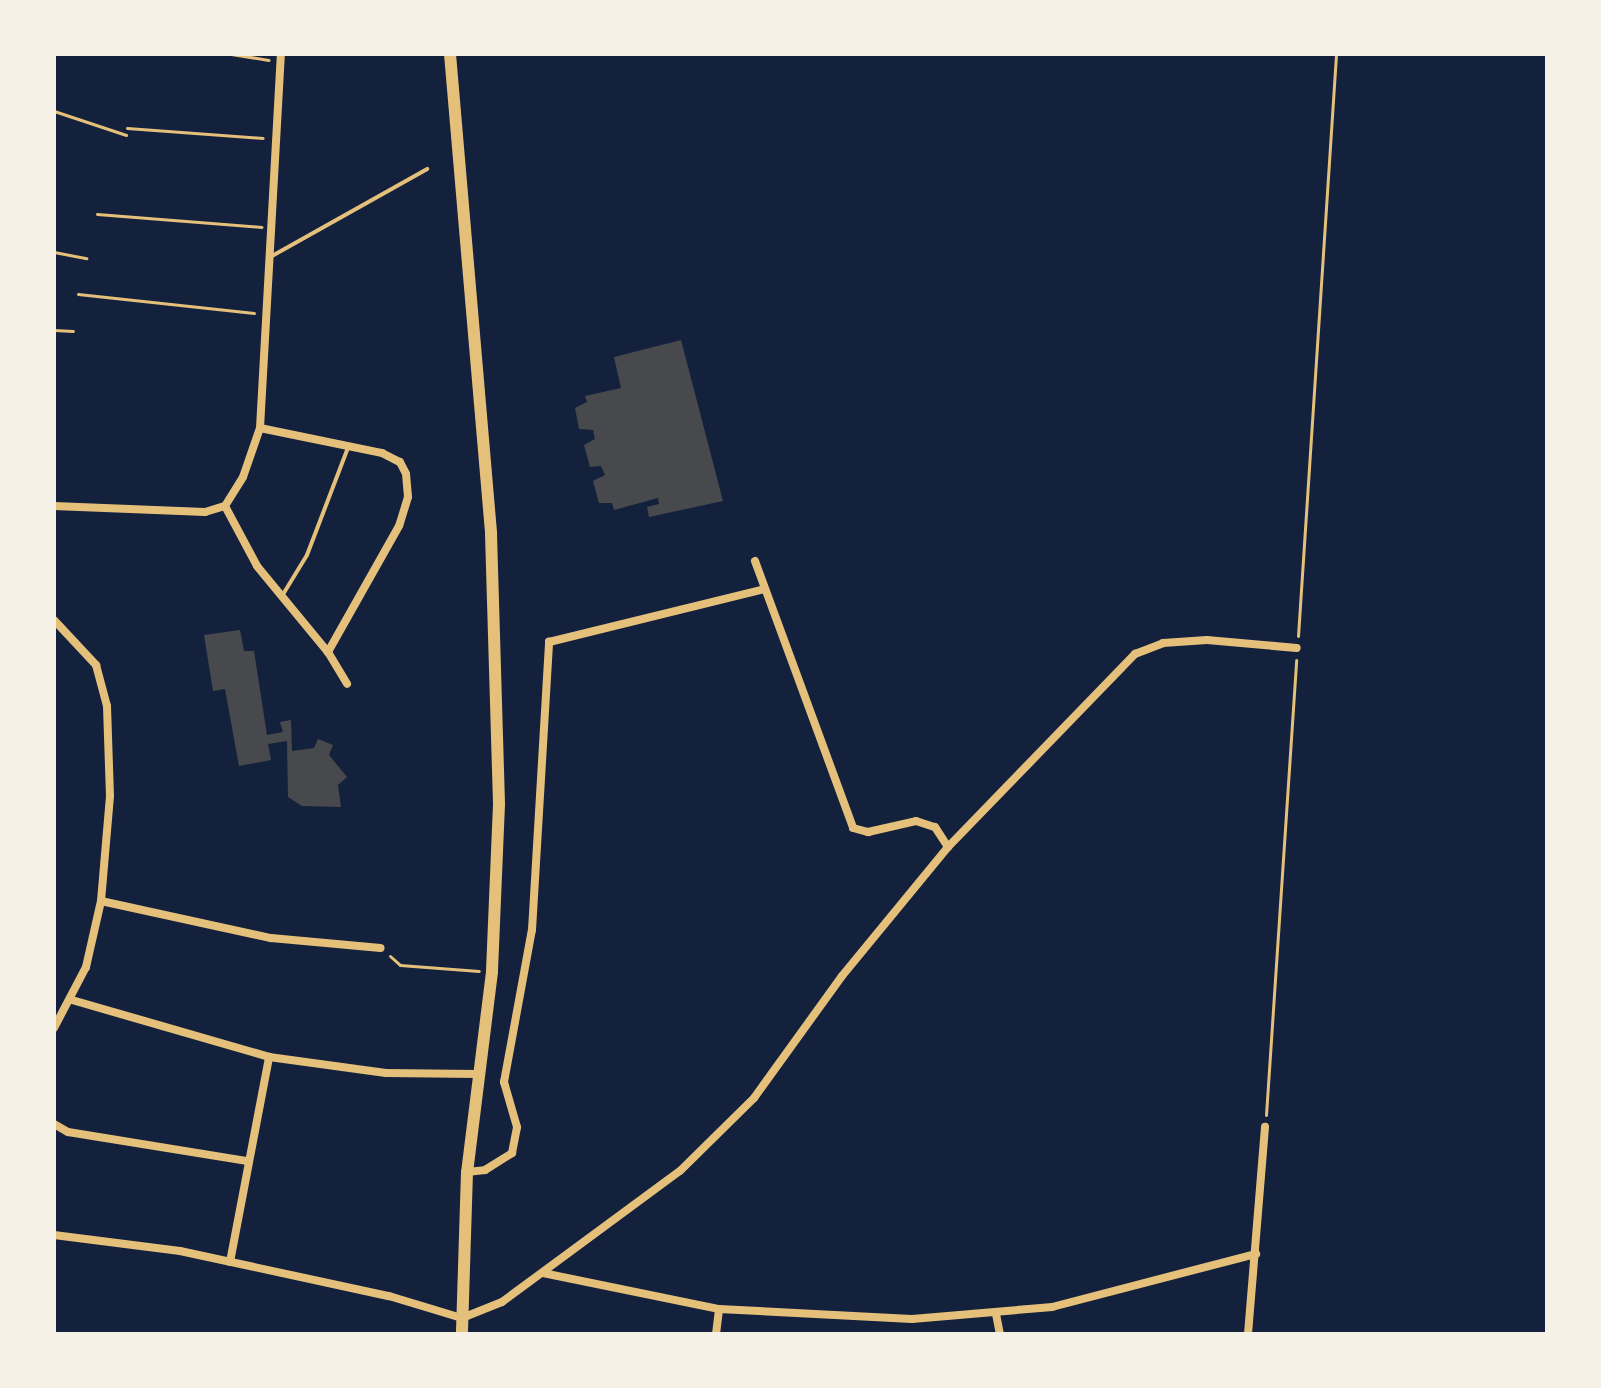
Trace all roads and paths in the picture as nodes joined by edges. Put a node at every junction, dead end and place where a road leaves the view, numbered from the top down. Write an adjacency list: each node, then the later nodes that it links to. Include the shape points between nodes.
1 (231, 54): 4 (path)
2 (450, 54): 33 (main road, via 491,534 499,804)
3 (1336, 54): 27 (path)
4 (281, 58): 8 (street)
5 (54, 111): 7 (path)
6 (127, 128): 8 (path)
7 (126, 135)
8 (276, 139): 11 (street)
9 (427, 169): 13 (lane)
10 (97, 214): 11 (path)
11 (272, 228): 13 (street)
12 (54, 252): 14 (path)
13 (272, 256): 16 (street)
14 (86, 258)
15 (78, 294): 16 (path)
16 (268, 314): 19 (street)
17 (54, 330): 18 (path)
18 (73, 331)
19 (260, 428): 20 (street); 22 (street, via 243,477)
20 (349, 444): 25 (lane, via 307,555); 28 (street, via 400,462 408,497 399,526)
21 (54, 506): 22 (street, via 205,512)
22 (225, 506): 25 (street, via 257,566)
23 (755, 561): 24 (street)
24 (765, 589): 30 (street, via 853,828 868,832 916,821 935,827); 41 (street, via 549,642 532,930 505,1064 504,1082 517,1127 512,1153 485,1170)
25 (282, 596): 28 (street)
26 (54, 620): 31 (street, via 96,665 107,706 110,796)
27 (1297, 648): 30 (street, via 1207,640 1163,643 1135,654); 39 (path)
28 (328, 652): 29 (street)
29 (347, 684)
30 (948, 847): 45 (street, via 842,976 754,1098 680,1171)
31 (101, 901): 32 (street, via 271,938); 34 (street, via 86,967)
32 (381, 948): 33 (path, via 400,965)
33 (492, 972): 37 (main road)
34 (72, 1000): 35 (street); 36 (street)
35 (54, 1028)
36 (269, 1057): 37 (street, via 386,1073); 40 (street)
37 (478, 1074): 41 (main road)
38 (54, 1124): 40 (street, via 68,1132)
39 (1265, 1127): 43 (street)
40 (248, 1161): 44 (street)
41 (467, 1172): 48 (main road)
42 (54, 1235): 44 (street)
43 (1256, 1254): 47 (street, via 1052,1307); 52 (street)
44 (230, 1262): 48 (street, via 389,1296)
45 (543, 1273): 46 (street); 48 (street, via 502,1302)
46 (719, 1309): 47 (street, via 912,1319 978,1311); 50 (street)
47 (996, 1314): 51 (street)
48 (462, 1318): 49 (main road)
49 (463, 1334)
50 (716, 1334)
51 (1000, 1334)
52 (1248, 1334)

